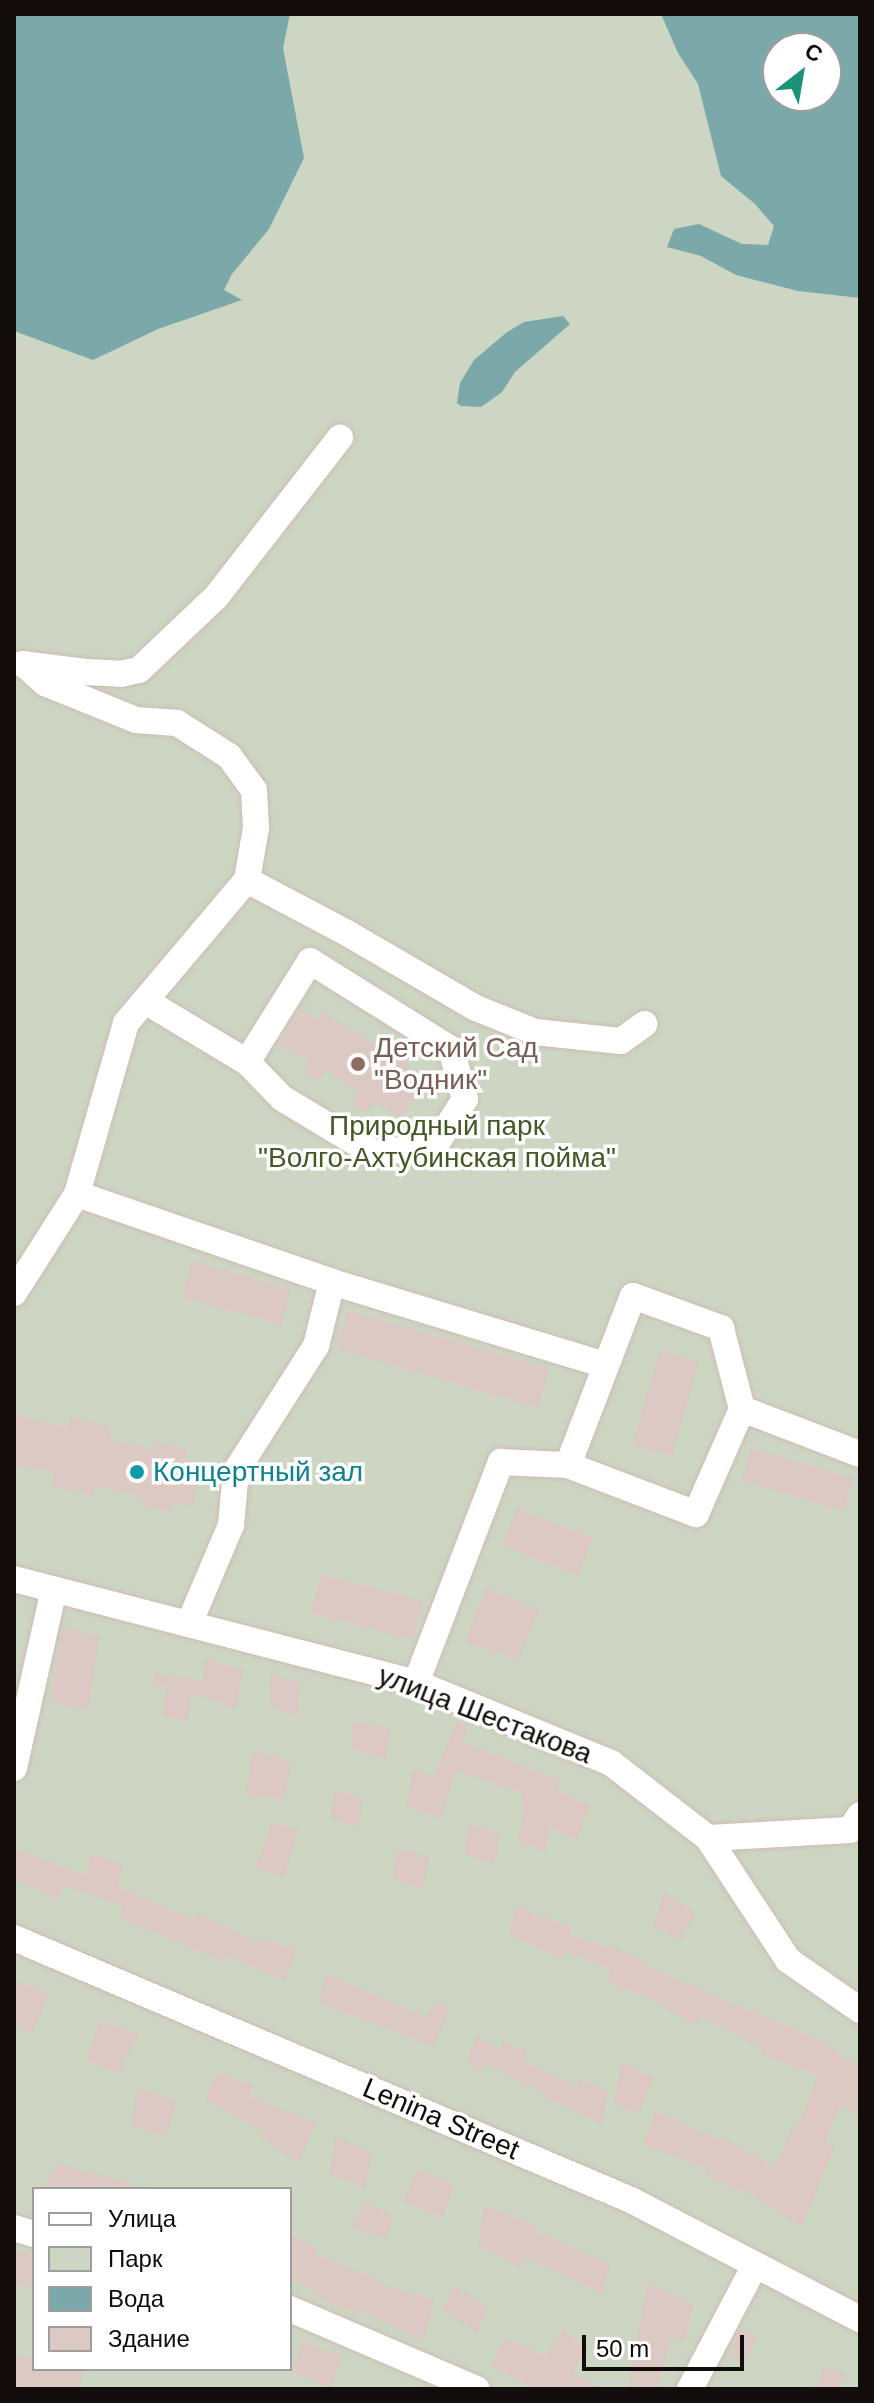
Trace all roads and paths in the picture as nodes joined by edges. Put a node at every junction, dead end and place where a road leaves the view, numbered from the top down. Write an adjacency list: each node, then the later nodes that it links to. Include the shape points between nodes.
1 (340, 438): 2 (street, via 216,597 139,670 98,673)
2 (19, 664): 3 (street, via 45,683 136,720 177,723 229,756 254,790 256,828)
3 (247, 880): 4 (street); 5 (street)
4 (416, 974): 6 (street); 7 (street, via 476,1008 535,1032 621,1041)
5 (147, 1002): 8 (street); 9 (street, via 126,1023)
6 (393, 1013): 8 (street, via 310,961); 8 (street, via 451,1049 465,1099 435,1146 373,1153 282,1098)
7 (644, 1024)
8 (247, 1062)
9 (77, 1194): 10 (street); 11 (street)
10 (332, 1282): 12 (street); 18 (street, via 316,1346 236,1471 231,1525)
11 (14, 1293)
12 (606, 1365): 13 (street, via 633,1296 721,1328); 15 (street)
13 (742, 1409): 14 (street); 15 (street, via 696,1514)
14 (860, 1454)
15 (568, 1465): 19 (street, via 501,1462)
16 (14, 1579): 17 (street, улица Шестакова)
17 (54, 1589): 18 (street, улица Шестакова); 20 (street)
18 (189, 1624): 19 (street, улица Шестакова)
19 (416, 1683): 22 (street, улица Шестакова, via 611,1763)
20 (14, 1768)
21 (857, 1826): 22 (street)
22 (708, 1838): 24 (street, улица Шестакова, via 788,1960)
23 (14, 1938): 25 (street, Lenina Street, via 631,2200)
24 (860, 2010)
25 (755, 2265): 27 (street, Lenina Street); 29 (street)
26 (292, 2310): 28 (street)
27 (860, 2319)
28 (477, 2389)
29 (690, 2389)

